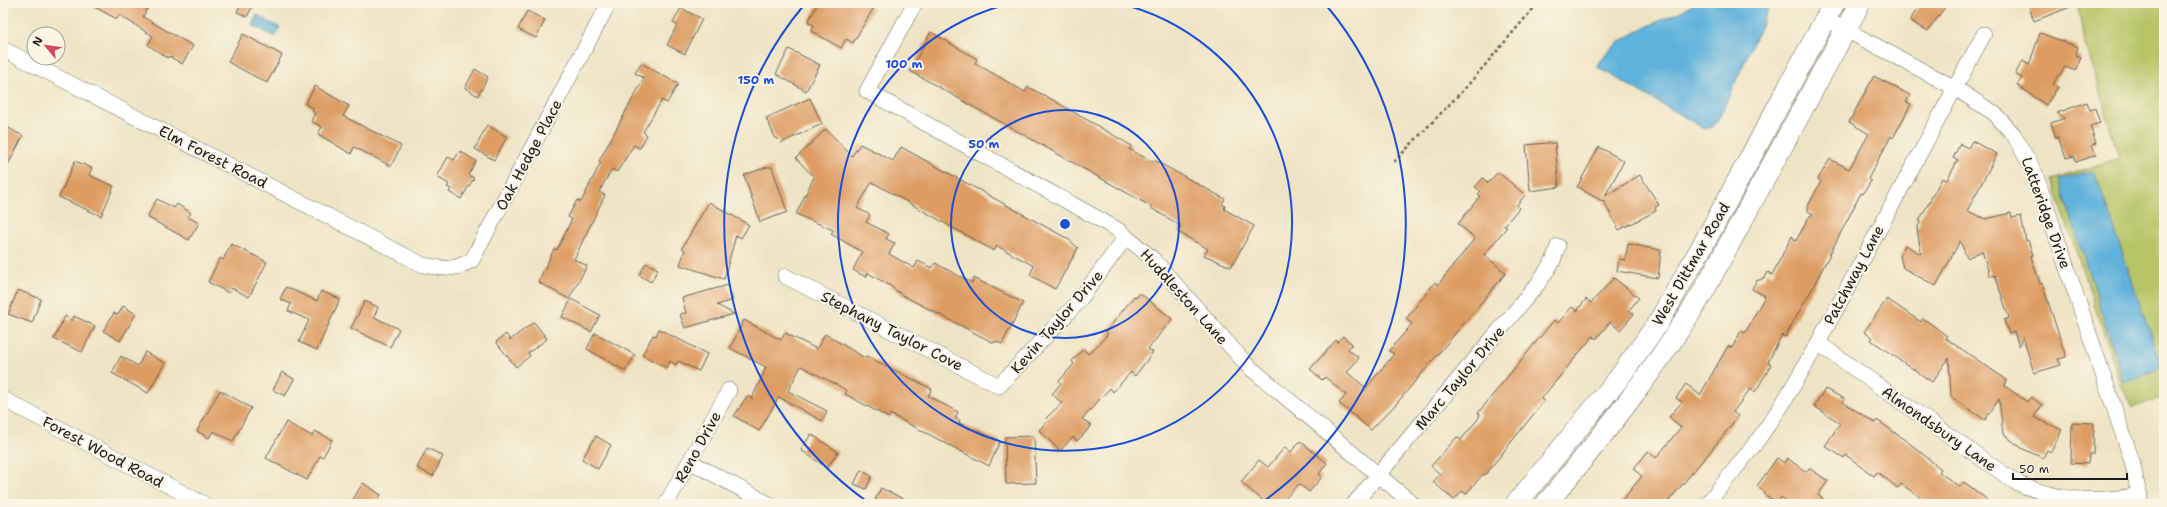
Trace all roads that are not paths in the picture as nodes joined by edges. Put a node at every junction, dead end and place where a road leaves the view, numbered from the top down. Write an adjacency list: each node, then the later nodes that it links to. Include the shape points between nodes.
1 (609, 3): 11 (street, Oak Hedge Place, via 472,260 459,268 445,269)
2 (915, 3): 9 (street, Huddleston Lane, via 867,90)
3 (1860, 3): 5 (street, West Dittmar Road)
4 (1830, 11): 5 (street, Latteridge Drive); 26 (street, West Dittmar Road, via 1658,323 1619,378)
5 (1846, 30): 8 (street, Latteridge Drive); 27 (street, West Dittmar Road, via 1702,294 1679,331 1618,415)
6 (1984, 34): 8 (street, Patchway Lane)
7 (3, 48): 11 (street, Elm Forest Road)
8 (1955, 88): 13 (street, Patchway Lane); 19 (street, Latteridge Drive, via 1981,104 2004,124 2014,136 2035,173 2130,454)
9 (1126, 237): 14 (street, Kevin Taylor Drive, via 1078,302); 18 (street, Huddleston Lane, via 1154,260 1247,365)
10 (1558, 246): 18 (street, Marc Taylor Drive, via 1538,285)
11 (423, 265)
12 (786, 276): 14 (street, Stephany Taylor Cove)
13 (1818, 343): 19 (street, Almondsbury Lane, via 2015,482 2041,493 2070,500); 20 (street, Patchway Lane, via 1770,424)
14 (999, 386)
15 (729, 390): 17 (street, Reno Drive)
16 (3, 399): 21 (street, Forest Wood Road)
17 (690, 462): 22 (street, Reno Drive); 23 (street)
18 (1379, 476): 24 (street, Marc Taylor Drive); 25 (street, Huddleston Lane)
19 (2140, 500)
20 (1714, 502)
21 (204, 504)
22 (666, 504)
23 (769, 504)
24 (1354, 504)
25 (1413, 504)
26 (1516, 504)
27 (1546, 504)

